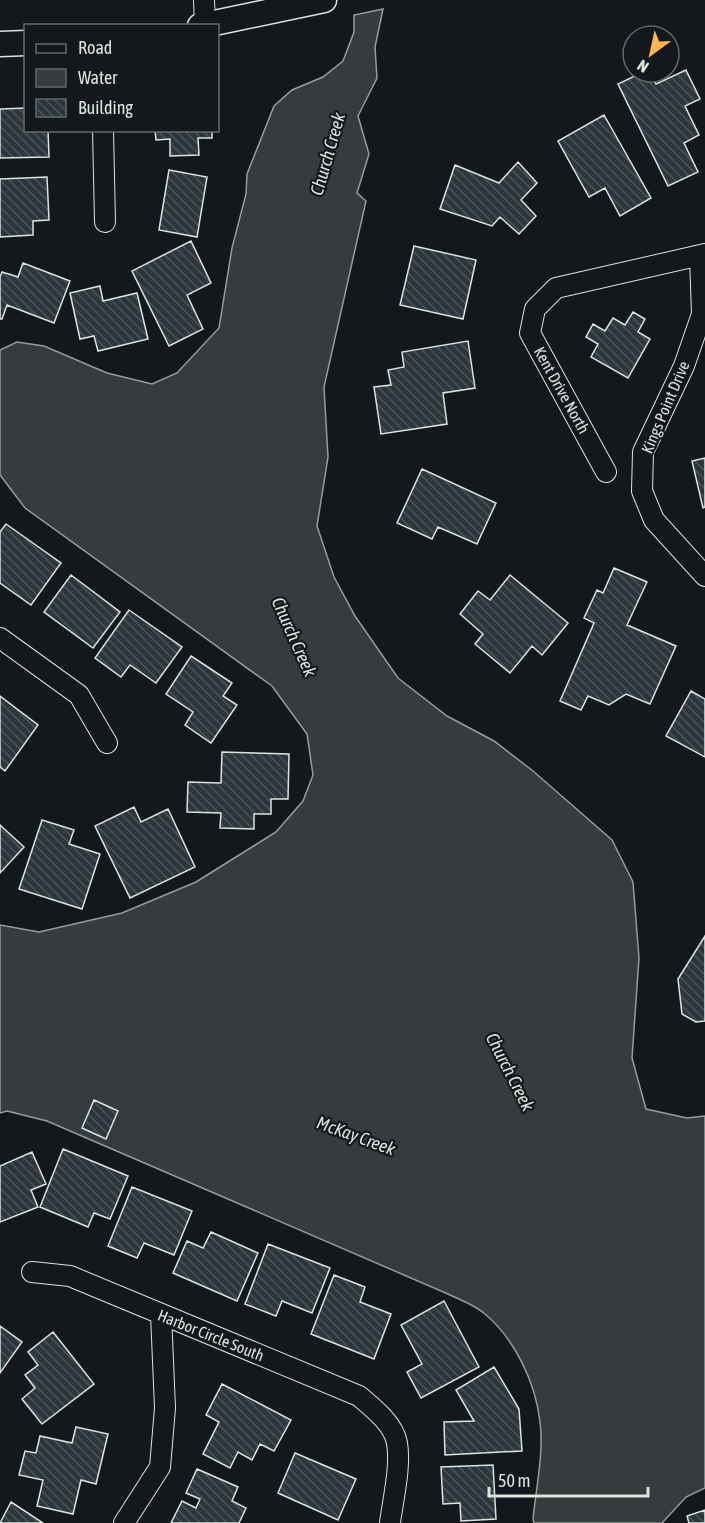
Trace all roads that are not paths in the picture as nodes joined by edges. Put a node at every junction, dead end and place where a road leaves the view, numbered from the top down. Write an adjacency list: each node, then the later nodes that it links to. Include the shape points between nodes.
1 (204, 0): 3 (street)
2 (324, 0): 4 (street)
3 (205, 24)
4 (210, 24)
5 (24, 43): 6 (street)
6 (0, 44)
7 (103, 132): 8 (street)
8 (105, 222)
9 (702, 255): 10 (street, Kent Drive North, via 556,288 535,309 530,333); 11 (street, Kings Point Drive, via 702,314 684,366 643,452 642,491 654,520)
10 (606, 472)
11 (705, 576)
12 (0, 638): 13 (street, via 79,695)
13 (106, 743)
14 (32, 1272): 15 (street, Harbor Circle South, via 70,1276)
15 (161, 1314): 16 (street, via 165,1408 160,1467); 17 (street, Harbor Circle South, via 359,1396 382,1416 398,1441)
16 (124, 1523)
17 (390, 1523)

